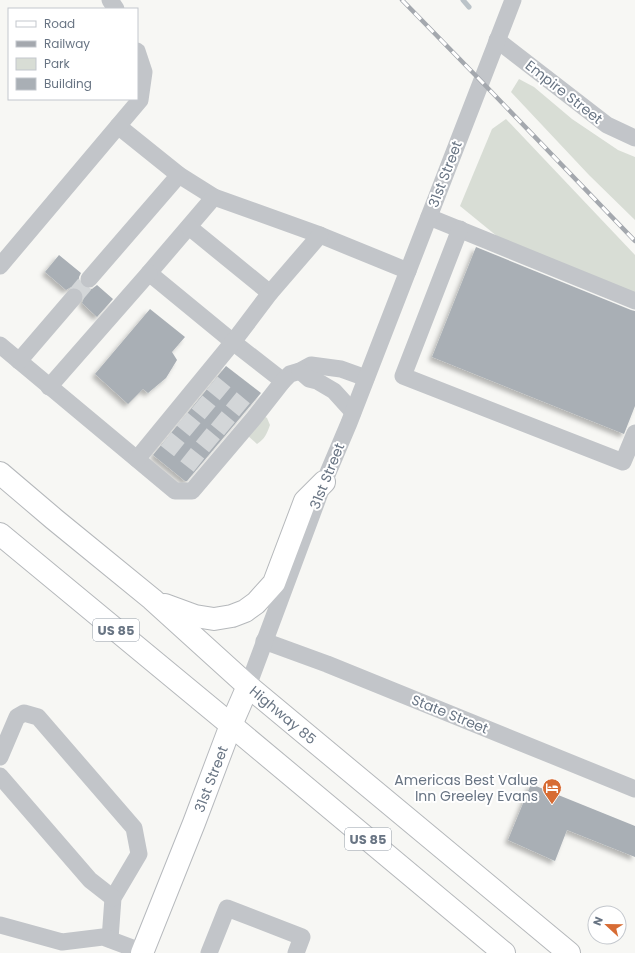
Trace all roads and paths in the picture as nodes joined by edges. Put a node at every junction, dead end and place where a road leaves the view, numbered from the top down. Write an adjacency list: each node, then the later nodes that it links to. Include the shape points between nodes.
1 (513, 0): 2 (street, 31st Street)
2 (497, 40): 5 (street, Empire Street, via 607,125); 8 (street, 31st Street)
3 (138, 54): 4 (street, via 144,72 140,100)
4 (118, 126): 6 (street); 12 (street)
5 (635, 138)
6 (179, 175): 7 (street); 15 (street)
7 (214, 197): 9 (street); 11 (street)
8 (429, 217): 10 (street); 13 (street, 31st Street)
9 (188, 227): 14 (street); 16 (street)
10 (460, 229): 18 (street); 27 (street, via 403,376 623,462)
11 (320, 235): 13 (street); 16 (street)
12 (0, 266)
13 (408, 271): 23 (street, 31st Street)
14 (149, 273): 19 (street); 25 (street)
15 (89, 279)
16 (270, 293): 19 (street)
17 (74, 296): 21 (street)
18 (635, 301)
19 (233, 342): 24 (street); 28 (street, via 208,380 162,436)
20 (0, 345): 21 (street)
21 (19, 361): 25 (street)
22 (300, 371): 23 (street, via 311,365 326,366); 24 (street, via 290,374); 26 (street, via 309,379 334,391)
23 (366, 378): 26 (street, 31st Street)
24 (283, 381): 28 (street, via 250,414 220,450 192,491 175,491)
25 (49, 387): 28 (street)
26 (353, 412): 30 (street, 31st Street)
27 (635, 433)
28 (137, 459)
29 (0, 473): 32 (main road, Highway 85 / US 85)
30 (324, 482): 32 (main road, via 305,501 274,583 245,611 214,619 195,616); 33 (street, 31st Street)
31 (0, 534): 35 (main road, US 85)
32 (152, 599): 34 (main road, Highway 85 / US 85)
33 (264, 640): 34 (street, 31st Street); 38 (street, State Street)
34 (248, 686): 35 (main road, 31st Street); 46 (main road, Highway 85 / US 85)
35 (231, 725): 42 (main road, 31st Street); 45 (main road, US 85)
36 (0, 757): 39 (street, via 17,717 24,713 38,717 134,828 139,854)
37 (0, 776): 39 (street, via 90,880)
38 (635, 789)
39 (113, 898): 41 (street)
40 (0, 925): 41 (street, via 62,942 103,937)
41 (110, 939): 42 (street)
42 (143, 952)
43 (209, 953): 44 (street, via 227,908 302,937)
44 (296, 953)
45 (504, 953)
46 (569, 953)

